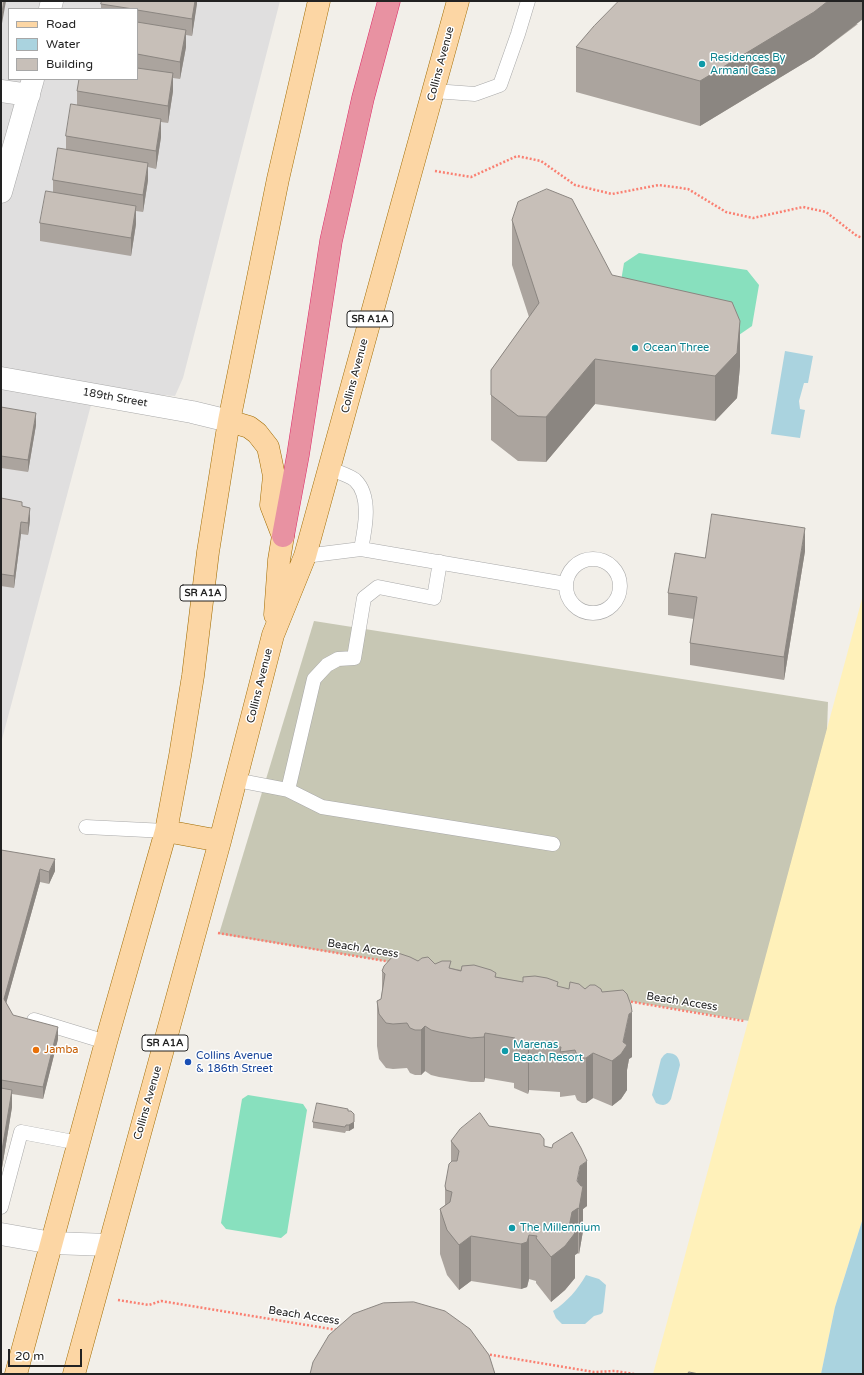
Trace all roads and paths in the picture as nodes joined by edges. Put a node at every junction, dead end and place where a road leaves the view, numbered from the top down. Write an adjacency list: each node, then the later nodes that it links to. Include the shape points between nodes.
1 (319, 1): 12 (main road, SR A1A, via 274,193)
2 (389, 1): 14 (highway, via 363,98 332,234)
3 (458, 1): 7 (main road, Collins Avenue / SR A1A)
4 (528, 1): 7 (lane, via 500,85 475,94)
5 (30, 87): 6 (street); 9 (street)
6 (1, 91)
7 (434, 91): 8 (main road, Collins Avenue / SR A1A)
8 (413, 167): 10 (path, via 470,177 517,156 541,161 575,185 612,194 660,185 688,189 726,212 752,218 803,207 826,212); 13 (main road, Collins Avenue / SR A1A)
9 (1, 192)
10 (863, 238)
11 (1, 378): 12 (street, 189th Street)
12 (229, 421): 14 (main road, via 249,427 268,448 274,476 271,505); 23 (main road, SR A1A, via 208,552 193,676)
13 (329, 468): 15 (lane, via 354,479 364,492 366,525); 16 (main road, Collins Avenue / SR A1A)
14 (283, 536): 19 (main road, via 278,560)
15 (361, 549): 16 (lane); 17 (lane)
16 (306, 556): 19 (main road, Collins Avenue / SR A1A)
17 (440, 562): 18 (lane); 21 (lane, via 434,598 378,587 364,598 354,658 338,659 327,664 314,679)
18 (566, 584)
19 (273, 635): 20 (main road, Collins Avenue / SR A1A)
20 (236, 780): 21 (lane); 24 (main road, Collins Avenue / SR A1A)
21 (288, 790): 25 (lane, via 322,807)
22 (86, 827): 23 (lane)
23 (166, 831): 24 (main road); 31 (main road, SR A1A)
24 (220, 841): 36 (main road, Collins Avenue / SR A1A)
25 (553, 844)
26 (216, 933): 27 (path, Beach Access)
27 (392, 962)
28 (626, 1001): 30 (path, Beach Access)
29 (34, 1020): 31 (lane)
30 (744, 1021)
31 (106, 1042): 32 (main road, SR A1A)
32 (79, 1144): 33 (lane, via 21,1132); 35 (main road, SR A1A)
33 (1, 1207)
34 (1, 1234): 35 (street)
35 (52, 1243): 36 (street); 40 (main road, SR A1A)
36 (109, 1244): 41 (main road, Collins Avenue / SR A1A)
37 (115, 1299): 38 (path, Beach Access, via 149,1305 161,1301)
38 (342, 1331)
39 (484, 1354): 42 (path, via 594,1372 615,1371)
40 (16, 1374)
41 (74, 1374)
42 (634, 1374)

